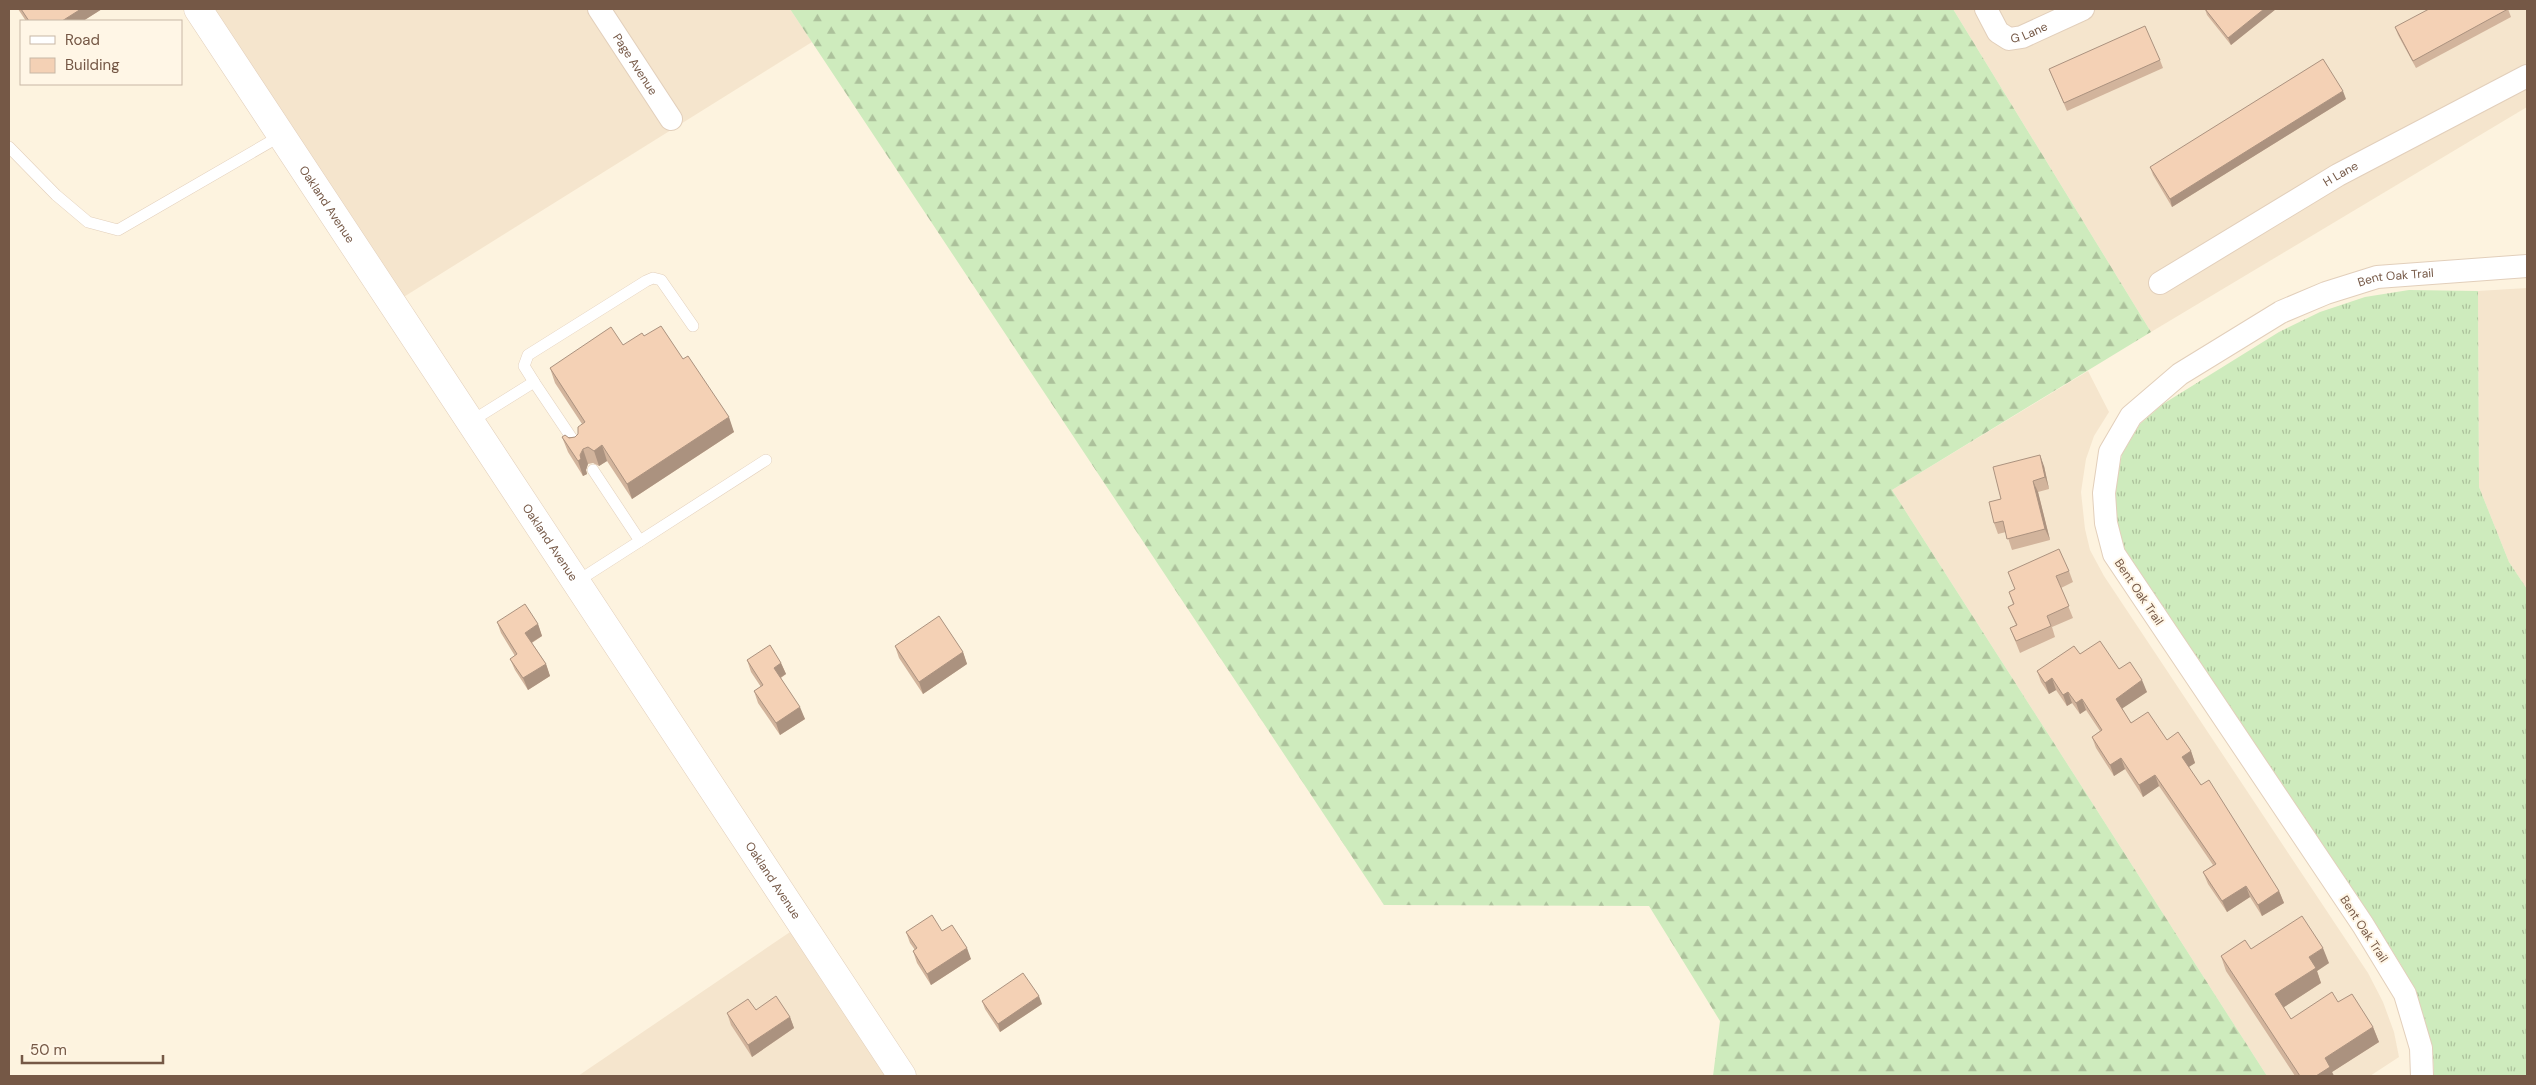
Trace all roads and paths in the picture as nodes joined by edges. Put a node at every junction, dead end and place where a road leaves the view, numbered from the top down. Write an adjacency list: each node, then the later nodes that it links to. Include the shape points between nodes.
1 (198, 9): 7 (street, Oakland Avenue)
2 (599, 9): 6 (street, Page Avenue)
3 (1986, 9): 4 (street, G Lane, via 1998,32 2009,39 2022,37)
4 (2083, 9)
5 (2527, 76): 10 (street, H Lane, via 2338,175)
6 (671, 119)
7 (282, 135): 8 (lane, via 118,230 88,222); 13 (street, Oakland Avenue)
8 (9, 147)
9 (2527, 266): 20 (street, Bent Oak Trail, via 2377,277 2281,312 2180,374 2131,416 2110,452 2104,493 2106,523 2114,554 2406,994 2421,1048)
10 (2160, 283)
11 (694, 326): 12 (lane, via 661,280 653,278 528,355 524,366)
12 (534, 382): 13 (lane); 14 (lane)
13 (470, 422): 18 (street, Oakland Avenue)
14 (577, 446)
15 (766, 460): 17 (lane)
16 (593, 470): 17 (lane)
17 (640, 541): 18 (lane)
18 (576, 582): 19 (street, Oakland Avenue)
19 (902, 1076)
20 (2422, 1076)

